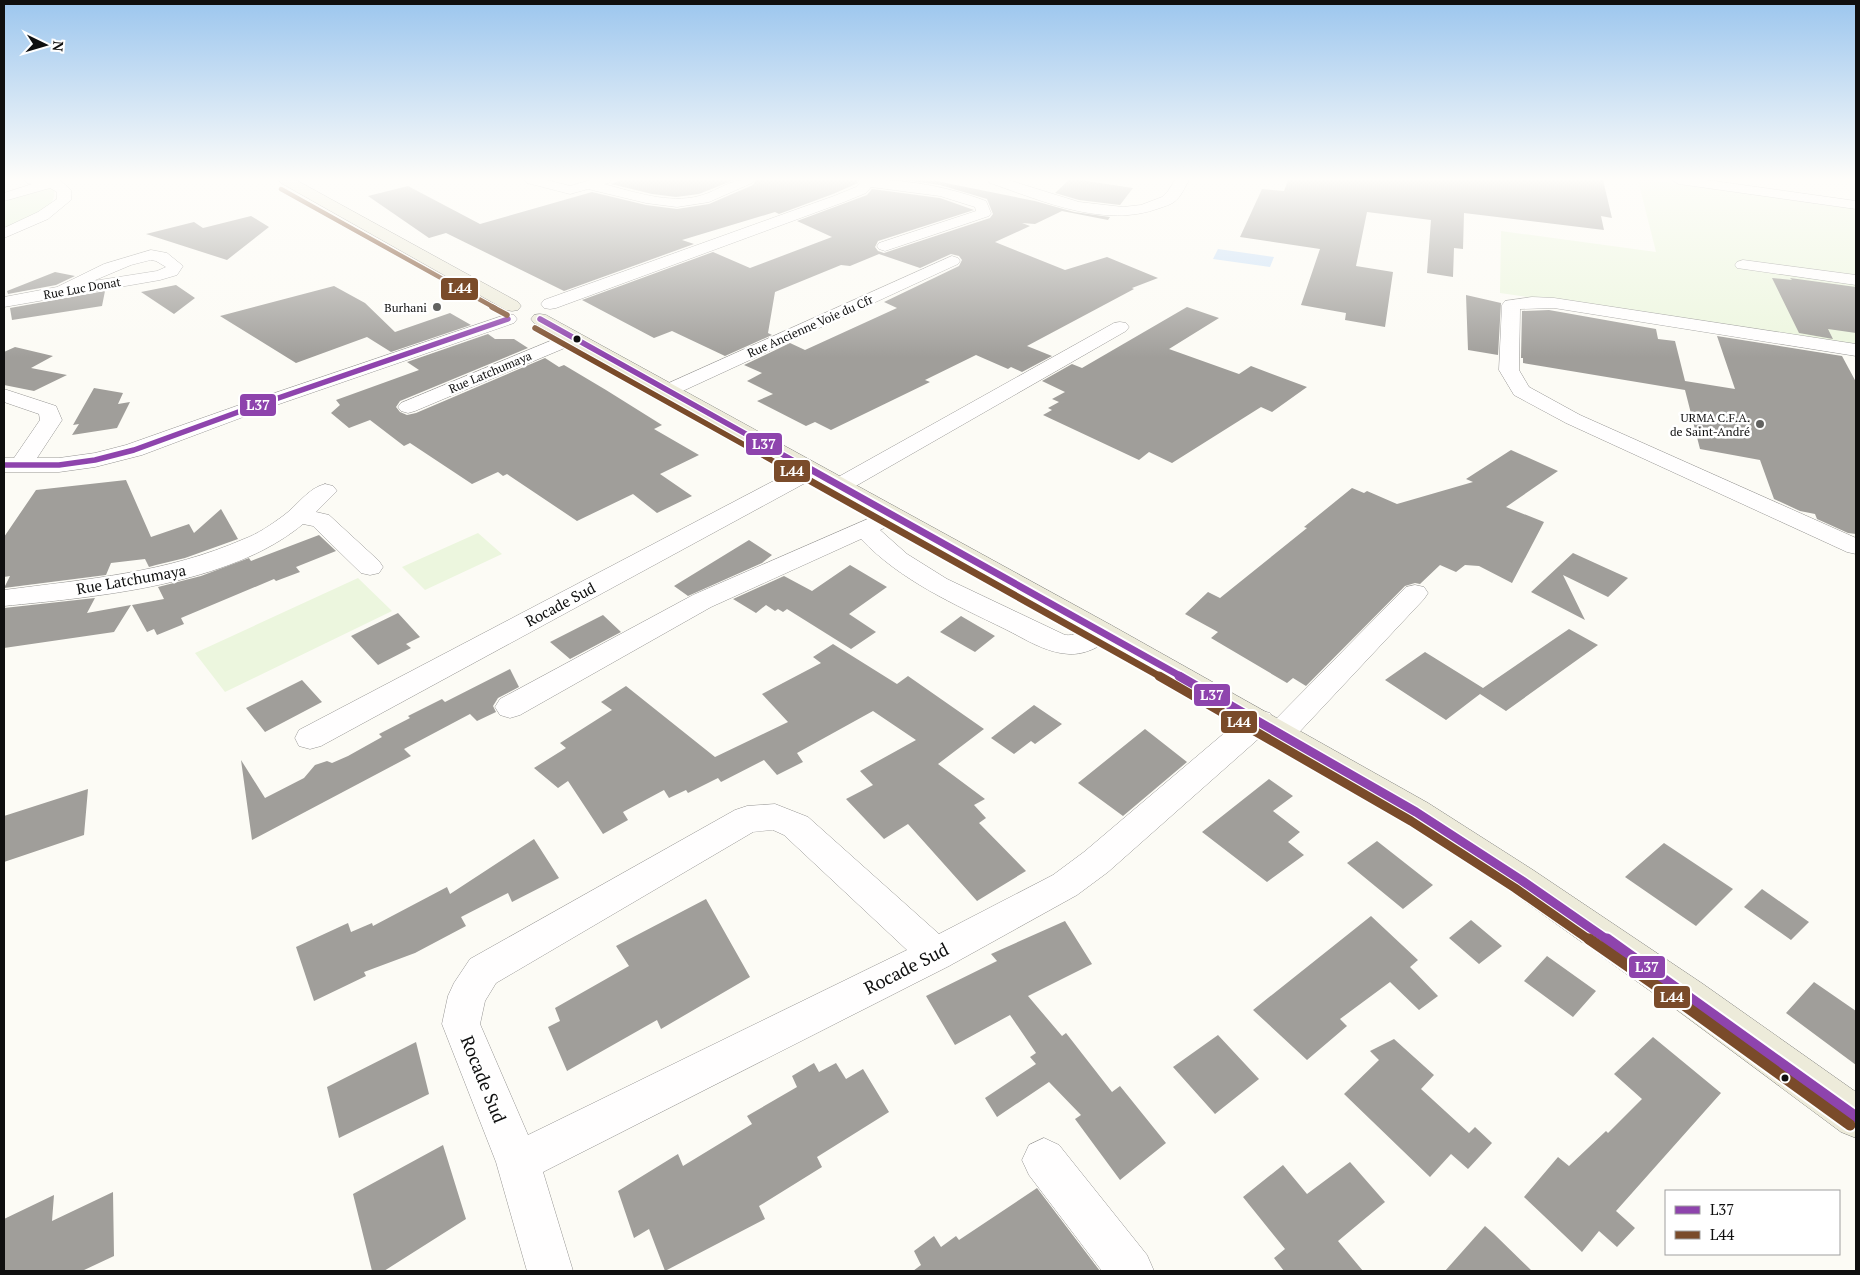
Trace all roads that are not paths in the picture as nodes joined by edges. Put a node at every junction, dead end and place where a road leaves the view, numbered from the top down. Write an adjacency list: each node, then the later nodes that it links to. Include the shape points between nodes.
1 (398, 240): 10 (main road)
2 (726, 240): 10 (street)
3 (904, 240): 4 (street)
4 (885, 246)
5 (952, 261): 14 (street, Rue Ancienne Voie du Cfr)
6 (1743, 265): 8 (street)
7 (160, 275): 9 (street, Rue Luc Donat)
8 (1856, 280)
9 (4, 302)
10 (528, 309): 12 (main road); 17 (street, via 134,450 59,465)
11 (1120, 327): 19 (street)
12 (572, 338): 14 (main road); 16 (street, Rue Latchumaya)
13 (1856, 350): 24 (street, via 1554,304 1532,302 1511,305 1509,370 1521,391 1573,419)
14 (667, 391): 18 (main road)
15 (4, 396): 17 (street, via 49,410 51,420)
16 (408, 407)
17 (13, 465)
18 (810, 471): 19 (main road); 31 (street, Rocade Sud)
19 (839, 486): 21 (main road)
20 (324, 491): 22 (street, Rue Latchumaya)
21 (893, 515): 23 (street); 28 (main road)
22 (300, 516): 25 (street, via 321,520); 27 (street, Rue Latchumaya, via 248,546 196,568 148,579)
23 (865, 529): 28 (street, via 879,545 949,591 1048,638 1070,645 1089,641); 29 (street, via 702,602)
24 (1856, 547)
25 (370, 567)
26 (1415, 593): 30 (street, Rocade Sud)
27 (4, 598)
28 (1101, 631): 30 (main road)
29 (510, 707)
30 (1270, 727): 32 (street, Rocade Sud, via 1073,879); 33 (main road, via 1416,812 1521,880)
31 (310, 738)
32 (936, 954): 35 (street, Rocade Sud); 35 (street, Rocade Sud, via 796,826 776,817 747,820 483,971 467,996 461,1024)
33 (1856, 1117)
34 (1044, 1160): 37 (street)
35 (518, 1162): 36 (street, Rocade Sud)
36 (550, 1271)
37 (1132, 1271)

